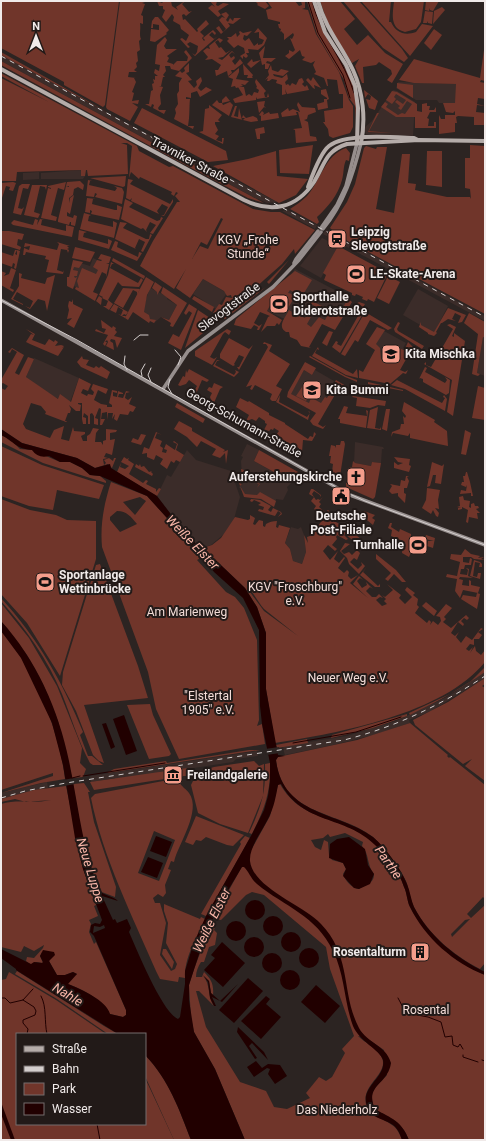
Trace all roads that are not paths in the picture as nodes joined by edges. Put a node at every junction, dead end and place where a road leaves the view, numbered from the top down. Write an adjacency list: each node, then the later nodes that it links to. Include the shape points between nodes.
1 (314, 1): 4 (main road, via 325,32 355,86)
2 (318, 1): 4 (main road, via 329,30 349,63 358,85 363,108)
3 (1, 69): 8 (main road, Travniker Straße, via 256,205 270,208 285,206 297,200)
4 (359, 140): 5 (main road, via 412,138); 6 (main road, Travniker Straße); 7 (main road, Slevogtstraße); 8 (main road, via 336,142 326,149); 9 (main road, Slevogtstraße, via 349,186 338,208)
5 (485, 141)
6 (352, 144): 7 (main road); 8 (main road, Travniker Straße, via 330,153)
7 (354, 149): 9 (main road, Slevogtstraße, via 346,186)
8 (307, 189)
9 (321, 230): 11 (main road, Slevogtstraße, via 294,266 270,289 188,351)
10 (1, 300): 11 (main road, Georg-Schumann-Straße)
11 (163, 389): 12 (main road, Georg-Schumann-Straße, via 350,495)
12 (485, 545)

